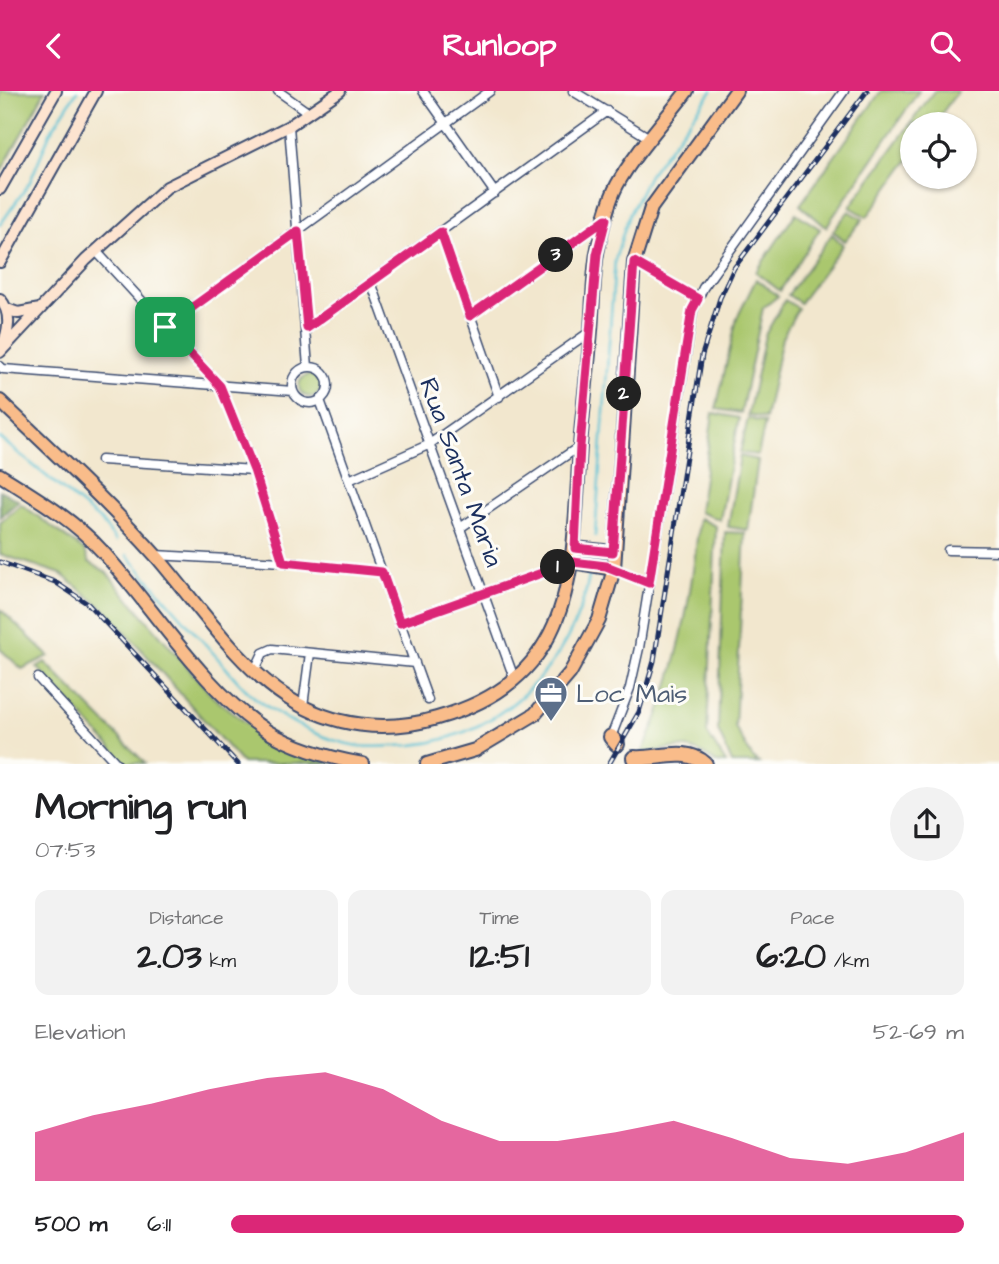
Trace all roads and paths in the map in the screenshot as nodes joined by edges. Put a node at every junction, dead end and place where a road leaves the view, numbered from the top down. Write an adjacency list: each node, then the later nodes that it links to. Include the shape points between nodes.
1 (56, 91): 16 (main road)
2 (96, 91): 22 (main road)
3 (278, 91): 12 (street)
4 (340, 91): 12 (main road)
5 (423, 91): 13 (street)
6 (490, 91): 13 (street)
7 (573, 91): 11 (street)
8 (687, 91): 15 (main road)
9 (736, 91): 23 (main road, via 651,208)
10 (841, 92): 25 (street)
11 (607, 111): 15 (street); 17 (street)
12 (309, 113): 14 (main road)
13 (446, 123): 17 (street); 19 (street)
14 (289, 127): 19 (street); 21 (main road, via 167,187)
15 (651, 139): 18 (main road, via 617,185)
16 (0, 188)
17 (495, 193): 20 (street)
18 (606, 219): 28 (street); 31 (main road, via 597,254)
19 (298, 231): 29 (street); 30 (street)
20 (441, 232): 24 (street); 28 (street)
21 (96, 251): 26 (main road); 29 (street)
22 (0, 262)
23 (634, 262): 25 (street); 50 (main road)
24 (371, 282): 30 (street); 40 (street, Rua Santa Maria)
25 (698, 299): 56 (street, via 692,310)
26 (51, 301): 27 (main road, via 36,311 18,313); 32 (main road)
27 (3, 304): 32 (main road, via 8,329)
28 (470, 316): 37 (street)
29 (165, 327): 35 (street)
30 (307, 328): 34 (street)
31 (591, 331): 37 (street); 41 (main road)
32 (0, 351)
33 (0, 366): 35 (street)
34 (308, 367): 36 (street, via 295,375); 38 (street, via 320,370 327,379 327,391)
35 (220, 386): 36 (street); 43 (street)
36 (293, 391): 38 (street, via 304,402)
37 (499, 397): 40 (street)
38 (320, 400): 45 (street)
39 (0, 401): 51 (main road)
40 (428, 445): 45 (street); 46 (street, Rua Santa Maria)
41 (580, 446): 46 (street); 47 (main road)
42 (102, 460): 43 (street)
43 (254, 470): 52 (street)
44 (0, 475): 69 (main road, via 75,525 101,549 229,699 267,730 323,755)
45 (349, 479): 55 (street)
46 (460, 528): 57 (street, Rua Santa Maria)
47 (575, 548): 50 (main road); 53 (main road)
48 (948, 550): 49 (street)
49 (999, 551)
50 (613, 552): 54 (main road)
51 (155, 555): 52 (street); 61 (main road)
52 (283, 562): 55 (street)
53 (573, 562): 54 (main road); 57 (street); 63 (main road, via 559,615 537,655)
54 (614, 569): 56 (street); 70 (main road, via 589,642 535,714 475,750)
55 (382, 572): 58 (street)
56 (649, 583): 66 (street, via 630,688)
57 (484, 594): 58 (street); 63 (street, Rua Santa Maria)
58 (400, 623): 60 (street)
59 (310, 653): 60 (street); 61 (street, via 272,649 263,653); 65 (street)
60 (415, 663): 64 (street)
61 (254, 672): 65 (main road)
62 (38, 678): 68 (street)
63 (514, 678): 65 (main road, via 484,700 412,725 361,725)
64 (428, 700)
65 (303, 706)
66 (614, 740)
67 (634, 758): 71 (highway, via 654,760 679,754)
68 (117, 764)
69 (363, 764)
70 (427, 764)
71 (705, 764)

